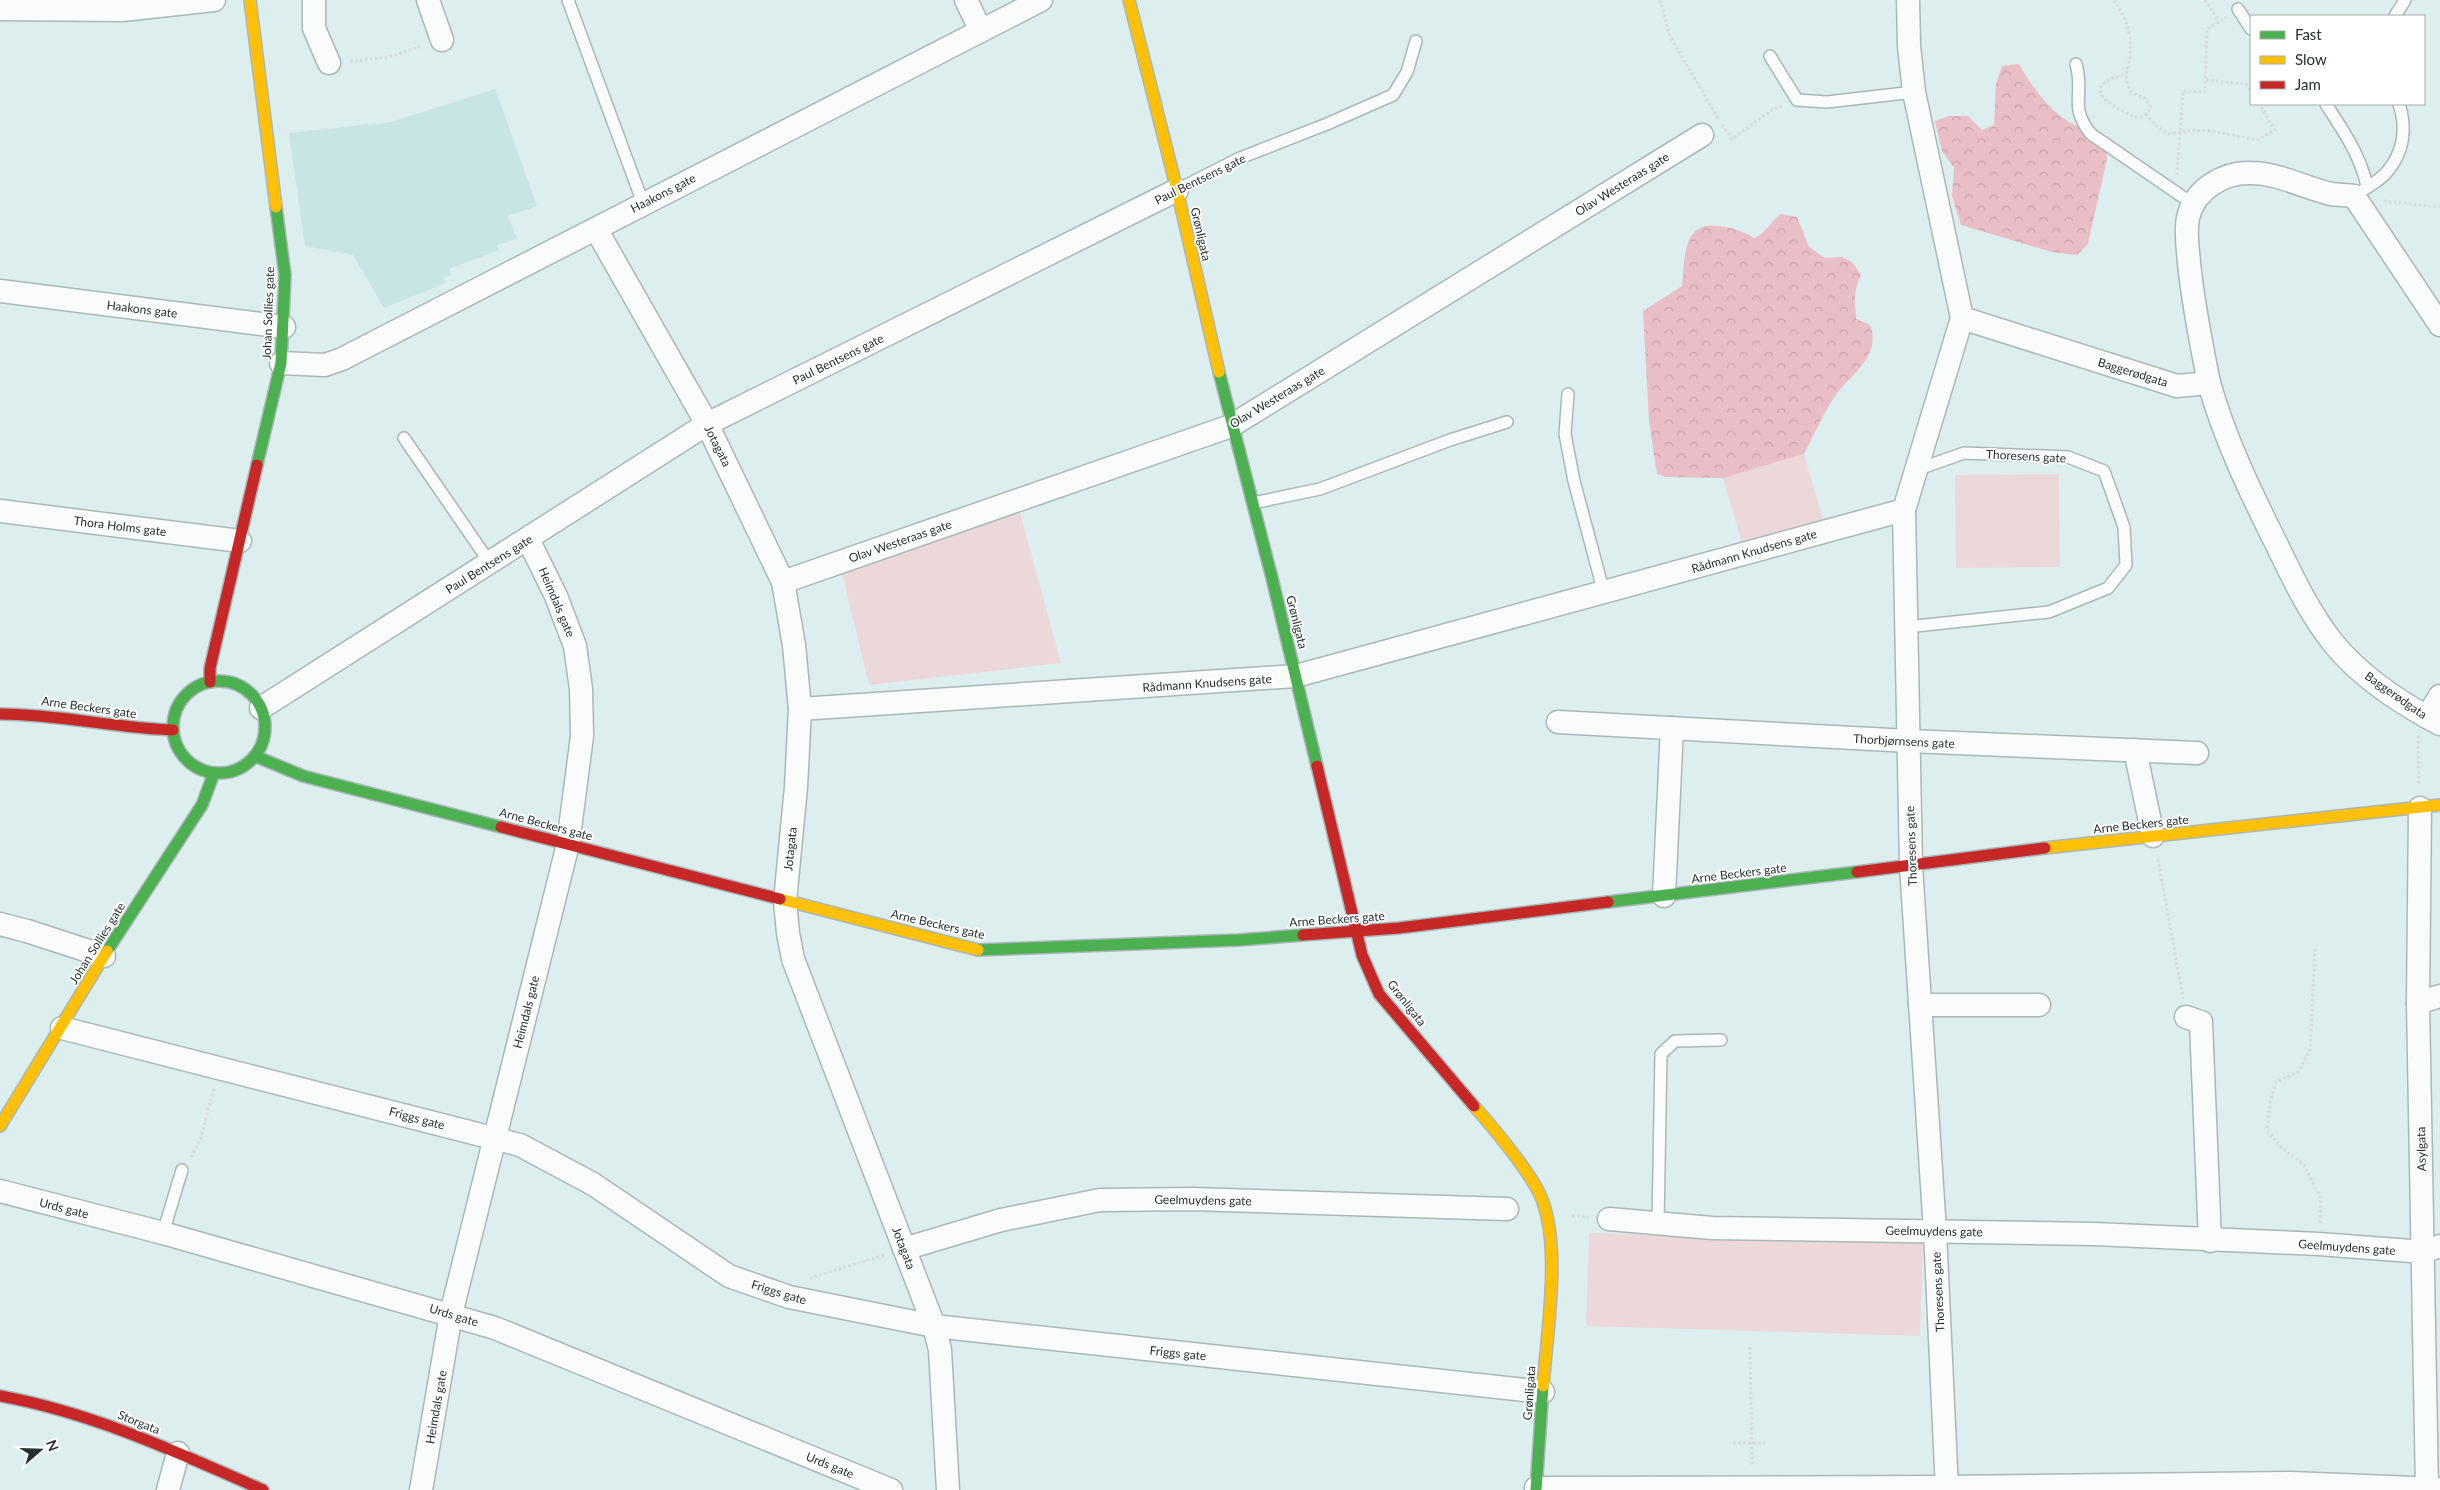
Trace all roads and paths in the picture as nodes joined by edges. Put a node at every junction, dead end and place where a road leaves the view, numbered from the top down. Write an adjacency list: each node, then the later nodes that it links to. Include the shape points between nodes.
1 (214, 0): 14 (street, via 122,10)
2 (250, 0): 45 (main road, Johan Sollies gate, via 285,275)
3 (314, 0): 23 (street, via 314,28)
4 (428, 0): 20 (street)
5 (568, 0): 39 (lane)
6 (966, 0): 19 (street)
7 (1041, 0): 19 (street, Haakons gate)
8 (1129, 0): 36 (main road, Grønligata)
9 (1660, 0): 34 (path, via 1670,36)
10 (1908, 0): 28 (street)
11 (2114, 0): 25 (path, via 2129,30)
12 (2204, 0): 17 (path)
13 (2405, 0): 16 (lane)
14 (0, 9)
15 (2238, 9): 17 (path); 18 (lane)
16 (2397, 15)
17 (2219, 22): 26 (path, via 2207,30)
18 (2250, 27)
19 (981, 31): 39 (street, Haakons gate)
20 (442, 40): 23 (path, via 389,57)
21 (1416, 41): 36 (lane, Paul Bentsens gate, via 1407,72 1393,95 1240,158)
22 (1770, 56): 29 (lane)
23 (329, 63)
24 (2076, 64): 38 (lane, via 2080,79 2077,110 2082,123 2091,134)
25 (2127, 74): 33 (path, via 2128,87 2134,94 2147,99 2150,106); 33 (path, via 2114,76 2102,84 2104,99 2134,117)
26 (2206, 80): 27 (path, via 2246,84); 35 (path, via 2204,92 2183,91)
27 (2250, 90)
28 (1914, 92): 29 (lane, via 1827,102); 43 (street)
29 (1797, 100): 34 (path, via 1772,110 1732,139)
30 (2260, 105): 35 (path, via 2275,130 2264,138 2249,140 2232,134 2193,130)
31 (2327, 105): 37 (lane, via 2356,149 2363,167)
32 (2399, 105): 37 (lane, via 2404,134 2399,153 2386,174)
33 (2146, 114): 35 (path, via 2162,131)
34 (1711, 129): 51 (street, Olav Westeraas gate)
35 (2178, 134): 38 (path)
36 (1177, 190): 50 (street, Paul Bentsens gate); 51 (main road, Grønligata)
37 (2361, 191): 38 (street, via 2332,194 2271,176 2237,173); 40 (path, via 2402,205); 44 (street)
38 (2185, 199): 47 (street, via 2192,292)
39 (643, 203): 41 (street, Haakons gate)
40 (2440, 207)
41 (596, 229): 46 (street, Haakons gate, via 342,359 325,365); 50 (street, Jotagata)
42 (0, 290): 45 (street, Haakons gate)
43 (1962, 318): 47 (street, Baggerødgata, via 2178,386); 53 (street, Thoresens gate)
44 (2440, 325)
45 (284, 327): 46 (main road, Johan Sollies gate)
46 (281, 363): 58 (main road, Johan Sollies gate, via 257,456)
47 (2209, 383): 69 (street, Baggerødgata, via 2219,420 2236,461 2298,587 2318,620 2334,644 2364,674)
48 (1568, 394): 61 (lane, via 1565,434)
49 (1508, 422): 54 (lane, via 1450,440 1320,489)
50 (708, 424): 57 (street, Paul Bentsens gate); 60 (street, Jotagata)
51 (1231, 426): 54 (main road, Grønligata); 60 (street, Olav Westeraas gate)
52 (404, 438): 59 (lane)
53 (1916, 470): 55 (street, Thoresens gate); 62 (lane, Thoresens gate, via 1964,453 2068,457 2104,471 2124,527 2126,565 2108,588 2049,612)
54 (1253, 503): 63 (main road, Grønligata)
55 (1904, 510): 61 (street, Rådmann Knudsens gate); 62 (street, Thoresens gate)
56 (0, 511): 58 (street, Thora Holms gate)
57 (528, 539): 59 (street, Paul Bentsens gate); 80 (street, Heimdals gate, via 556,596 575,646 581,689 582,736)
58 (240, 541): 64 (main road, Johan Sollies gate, via 210,668)
59 (490, 564): 66 (street, Paul Bentsens gate)
60 (783, 582): 67 (street, Jotagata, via 794,645)
61 (1604, 593): 63 (street, Rådmann Knudsens gate)
62 (1906, 627): 73 (street, Thoresens gate)
63 (1296, 676): 67 (street, Rådmann Knudsens gate); 85 (main road, Grønligata)
64 (210, 682): 66 (main road, via 240,687 255,698); 72 (main road, via 190,691 183,699 177,709)
65 (2440, 696): 69 (street)
66 (261, 708): 76 (main road, via 266,728)
67 (800, 709): 83 (street, Jotagata)
68 (0, 714): 72 (main road, Arne Beckers gate, via 38,714 142,729)
69 (2434, 721): 78 (path, via 2418,734)
70 (1558, 722): 71 (street, Thorbjørnsens gate)
71 (1672, 728): 73 (street, Thorbjørnsens gate); 82 (street)
72 (173, 730): 77 (main road, via 186,759)
73 (1908, 741): 74 (street, Thorbjørnsens gate); 81 (street, Thoresens gate)
74 (2136, 750): 75 (street, Thorbjørnsens gate); 79 (street)
75 (2197, 753)
76 (255, 756): 77 (main road, via 237,770); 80 (main road, Arne Beckers gate, via 303,776)
77 (214, 773): 87 (main road, Johan Sollies gate, via 202,805)
78 (2430, 807): 79 (main road, Arne Beckers gate); 89 (street, Asylgata)
79 (2154, 836): 81 (main road, Arne Beckers gate); 92 (path)
80 (568, 844): 83 (main road, Arne Beckers gate); 97 (street, Heimdals gate)
81 (1911, 866): 82 (main road, Arne Beckers gate); 90 (street, Thoresens gate)
82 (1664, 896): 85 (main road, Arne Beckers gate)
83 (785, 901): 85 (main road, Arne Beckers gate, via 980,950); 107 (street, Jotagata, via 793,959)
84 (0, 924): 87 (street)
85 (1357, 932): 113 (main road, Grønligata, via 1362,955 1379,994 1497,1133 1537,1188 1548,1214 1552,1239 1551,1275)
86 (2314, 949): 106 (path, via 2310,1050 2298,1072 2276,1082 2267,1130 2280,1147 2304,1165 2321,1198)
87 (104, 956): 93 (main road, Johan Sollies gate)
88 (2440, 996): 89 (street)
89 (2418, 1004): 108 (street, Asylgata)
90 (1920, 1005): 91 (street); 103 (street, Thoresens gate)
91 (2039, 1005)
92 (2186, 1017): 105 (street, via 2201,1022)
93 (62, 1028): 95 (street, Friggs gate); 96 (main road, Johan Sollies gate)
94 (1722, 1040): 102 (lane, via 1675,1041 1661,1054)
95 (220, 1066): 97 (street, Friggs gate); 98 (path, via 201,1138)
96 (0, 1126)
97 (495, 1138): 109 (street, Friggs gate, via 520,1145 593,1184 729,1276); 110 (street, Heimdals gate)
98 (182, 1170): 104 (lane)
99 (0, 1192): 104 (street, Urds gate)
100 (1508, 1209): 107 (street, Geelmuydens gate, via 1193,1199 1100,1200 1000,1220)
101 (1609, 1219): 102 (street, Geelmuydens gate)
102 (1658, 1224): 103 (street, Geelmuydens gate, via 1712,1228)
103 (1935, 1231): 105 (street, Geelmuydens gate, via 2094,1234); 121 (street, Thoresens gate)
104 (163, 1233): 110 (street, Urds gate)
105 (2210, 1241): 106 (street, Geelmuydens gate)
106 (2319, 1244): 108 (street, Geelmuydens gate)
107 (904, 1249): 109 (path, via 808,1279); 111 (street, Jotagata)
108 (2432, 1249): 122 (street, Asylgata)
109 (789, 1297): 111 (street, Friggs gate)
110 (451, 1314): 125 (street, Heimdals gate); 126 (street, Urds gate, via 495,1328)
111 (934, 1326): 113 (street, Friggs gate); 127 (street, Jotagata, via 940,1350)
112 (1750, 1347): 116 (path)
113 (1543, 1392): 120 (main road, Grønligata)
114 (0, 1396): 118 (main road, Storgata, via 78,1414)
115 (1733, 1443): 116 (path)
116 (1752, 1443): 117 (path); 119 (path)
117 (1765, 1443)
118 (178, 1453): 123 (street); 124 (main road, Storgata)
119 (1752, 1487): 120 (street); 121 (street)
120 (1536, 1489)
121 (1947, 1489): 122 (street, via 2291,1483)
122 (2432, 1489)
123 (168, 1490)
124 (263, 1490)
125 (422, 1490)
126 (891, 1490)
127 (948, 1490)

